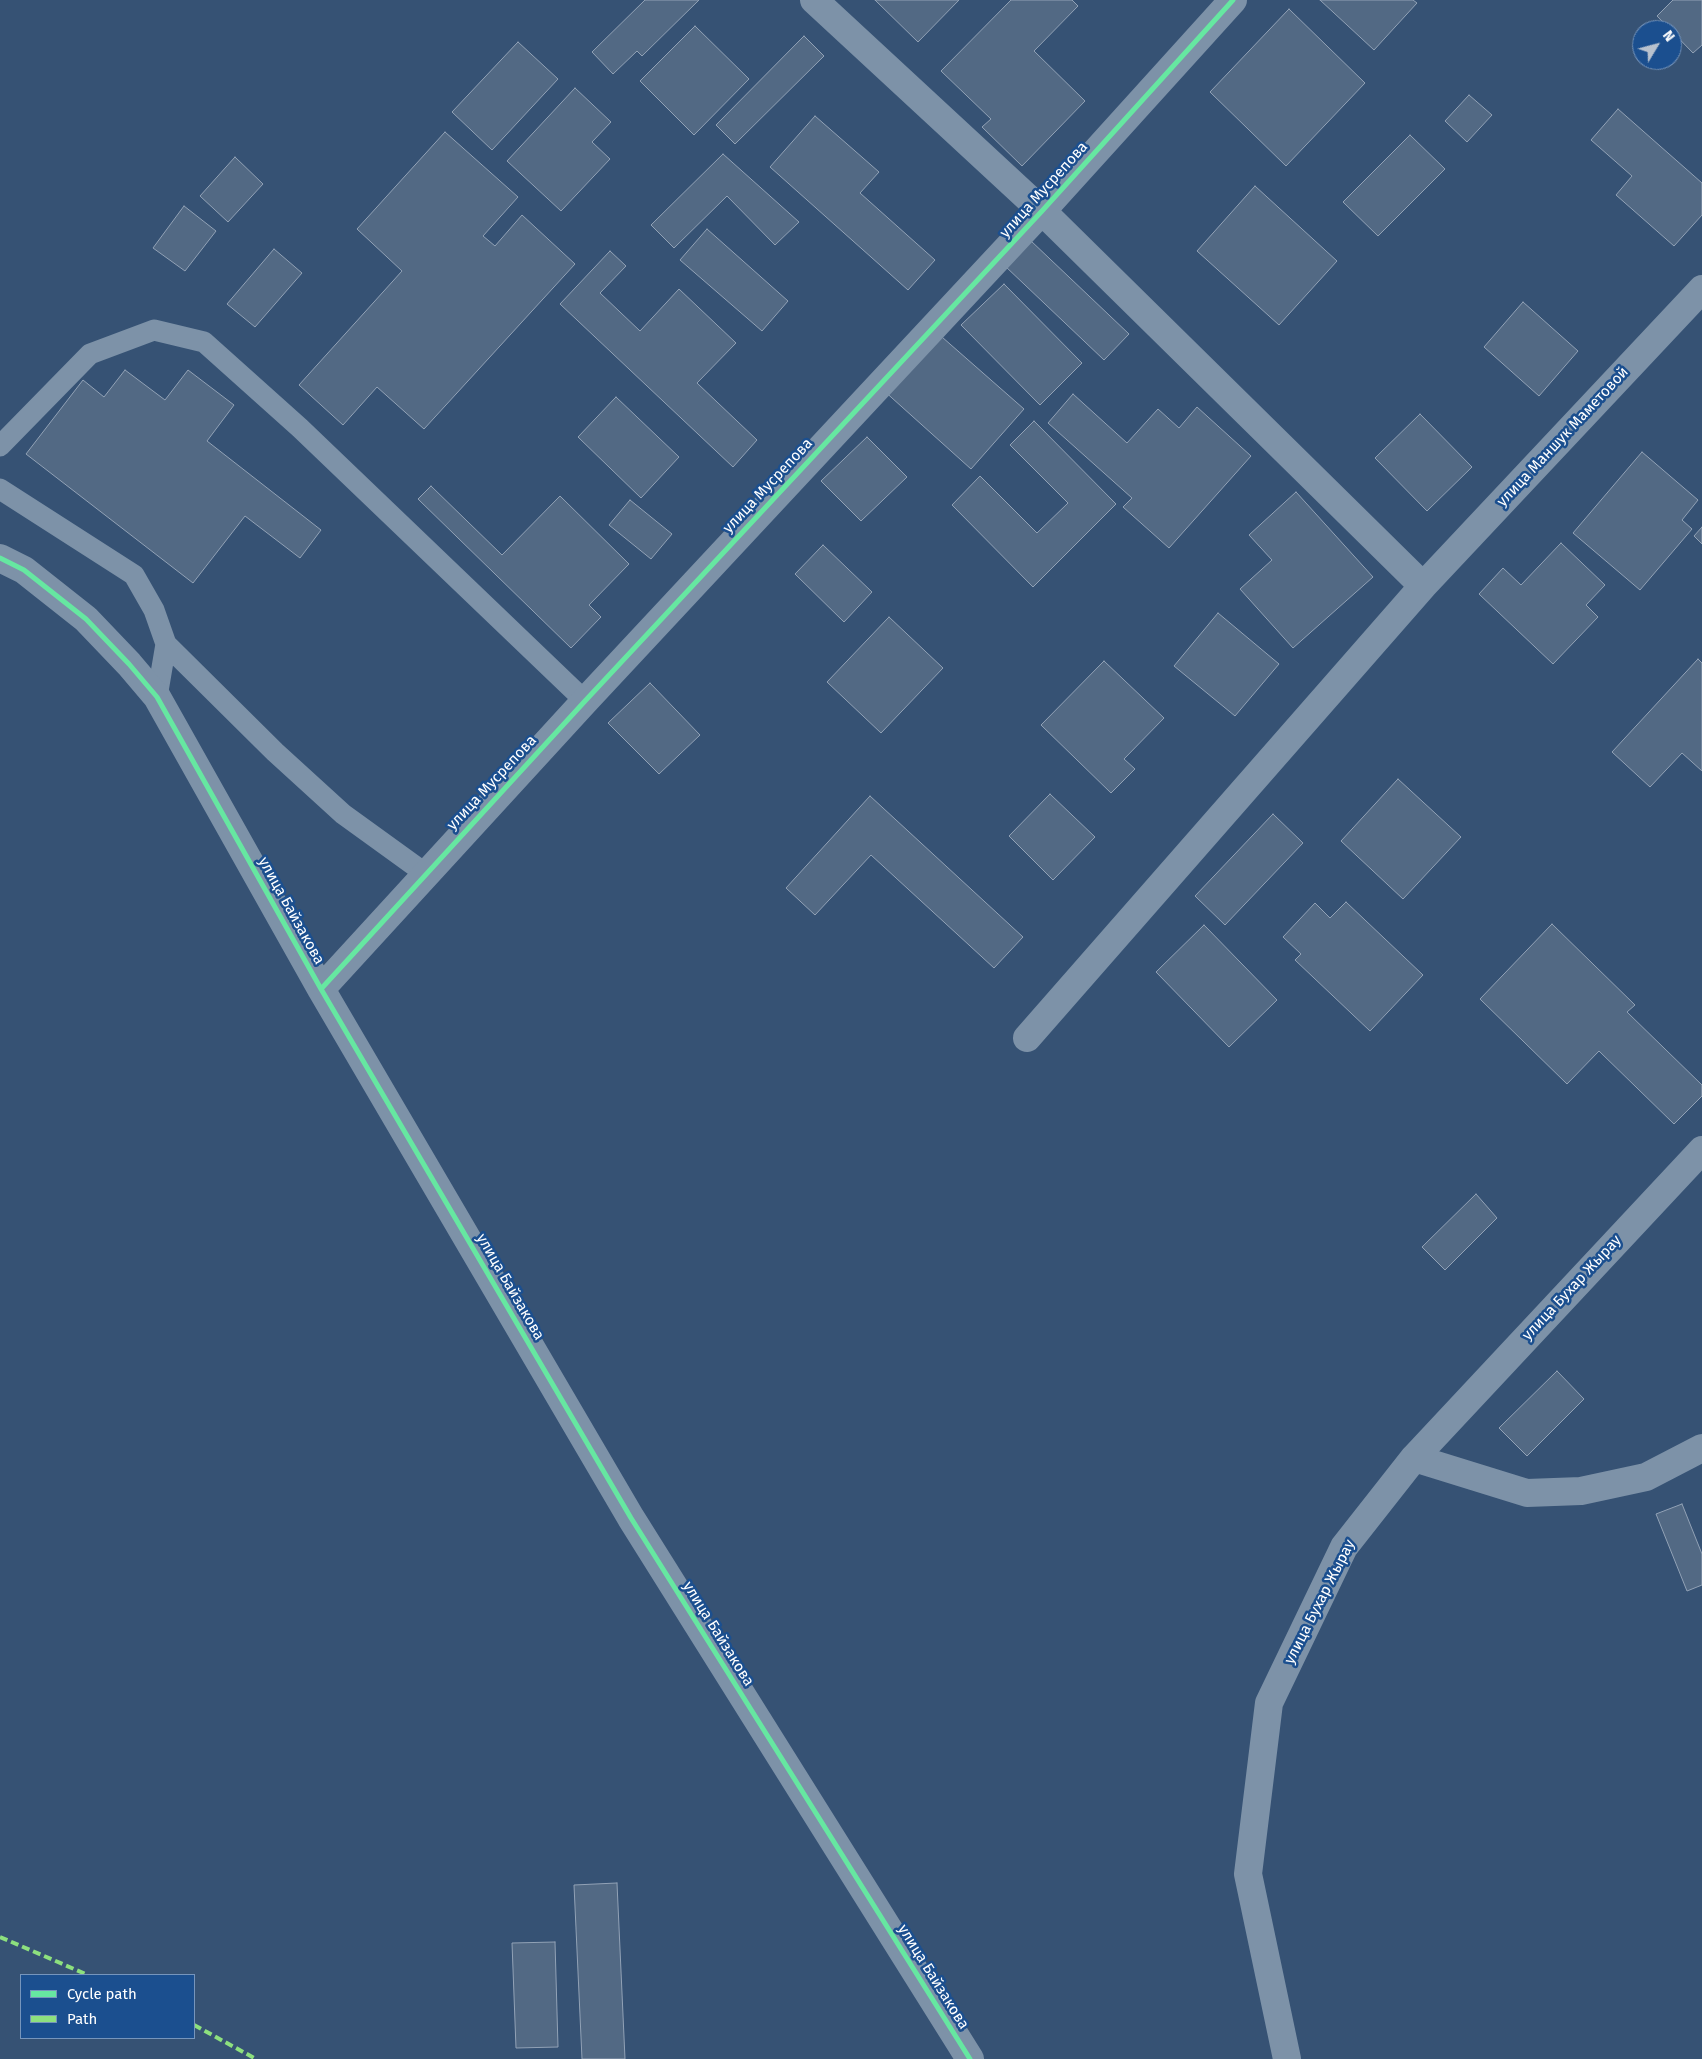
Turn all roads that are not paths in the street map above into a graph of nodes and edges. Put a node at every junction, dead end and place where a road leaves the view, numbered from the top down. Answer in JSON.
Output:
{"nodes":[{"id":1,"x":814,"y":0,"type":"edge"},
{"id":2,"x":1233,"y":0,"type":"edge"},
{"id":3,"x":1042,"y":211,"type":"junction"},
{"id":4,"x":1702,"y":289,"type":"edge"},
{"id":5,"x":0,"y":446,"type":"edge"},
{"id":6,"x":0,"y":489,"type":"edge"},
{"id":7,"x":0,"y":558,"type":"edge"},
{"id":8,"x":1423,"y":586,"type":"junction"},
{"id":9,"x":166,"y":644,"type":"junction"},
{"id":10,"x":157,"y":697,"type":"junction"},
{"id":11,"x":585,"y":701,"type":"junction"},
{"id":12,"x":426,"y":874,"type":"junction"},
{"id":13,"x":321,"y":989,"type":"junction"},
{"id":14,"x":1026,"y":1038,"type":"dead end"},
{"id":15,"x":1702,"y":1150,"type":"edge"},
{"id":16,"x":1702,"y":1448,"type":"edge"},
{"id":17,"x":1414,"y":1458,"type":"junction"},
{"id":18,"x":970,"y":2059,"type":"edge"},
{"id":19,"x":1287,"y":2059,"type":"edge"}],
"edges":[{"from":1,"to":3,"type":"street"},
{"from":2,"to":3,"type":"street","name":"улица Мусрепова"},
{"from":3,"to":8,"type":"street"},
{"from":3,"to":11,"type":"street","name":"улица Мусрепова"},
{"from":4,"to":8,"type":"street","name":"улица Маншук Маметовой"},
{"from":5,"to":11,"type":"lane"},
{"from":6,"to":9,"type":"lane"},
{"from":7,"to":10,"type":"street","name":"улица Байзакова"},
{"from":8,"to":14,"type":"street","name":"улица Маншук Маметовой"},
{"from":9,"to":10,"type":"lane"},
{"from":9,"to":12,"type":"lane"},
{"from":10,"to":13,"type":"street","name":"улица Байзакова"},
{"from":11,"to":12,"type":"street","name":"улица Мусрепова"},
{"from":12,"to":13,"type":"street","name":"улица Мусрепова"},
{"from":13,"to":18,"type":"street","name":"улица Байзакова"},
{"from":15,"to":17,"type":"street","name":"улица Бухар Жырау"},
{"from":16,"to":17,"type":"street"},
{"from":17,"to":19,"type":"street","name":"улица Бухар Жырау"}]}
